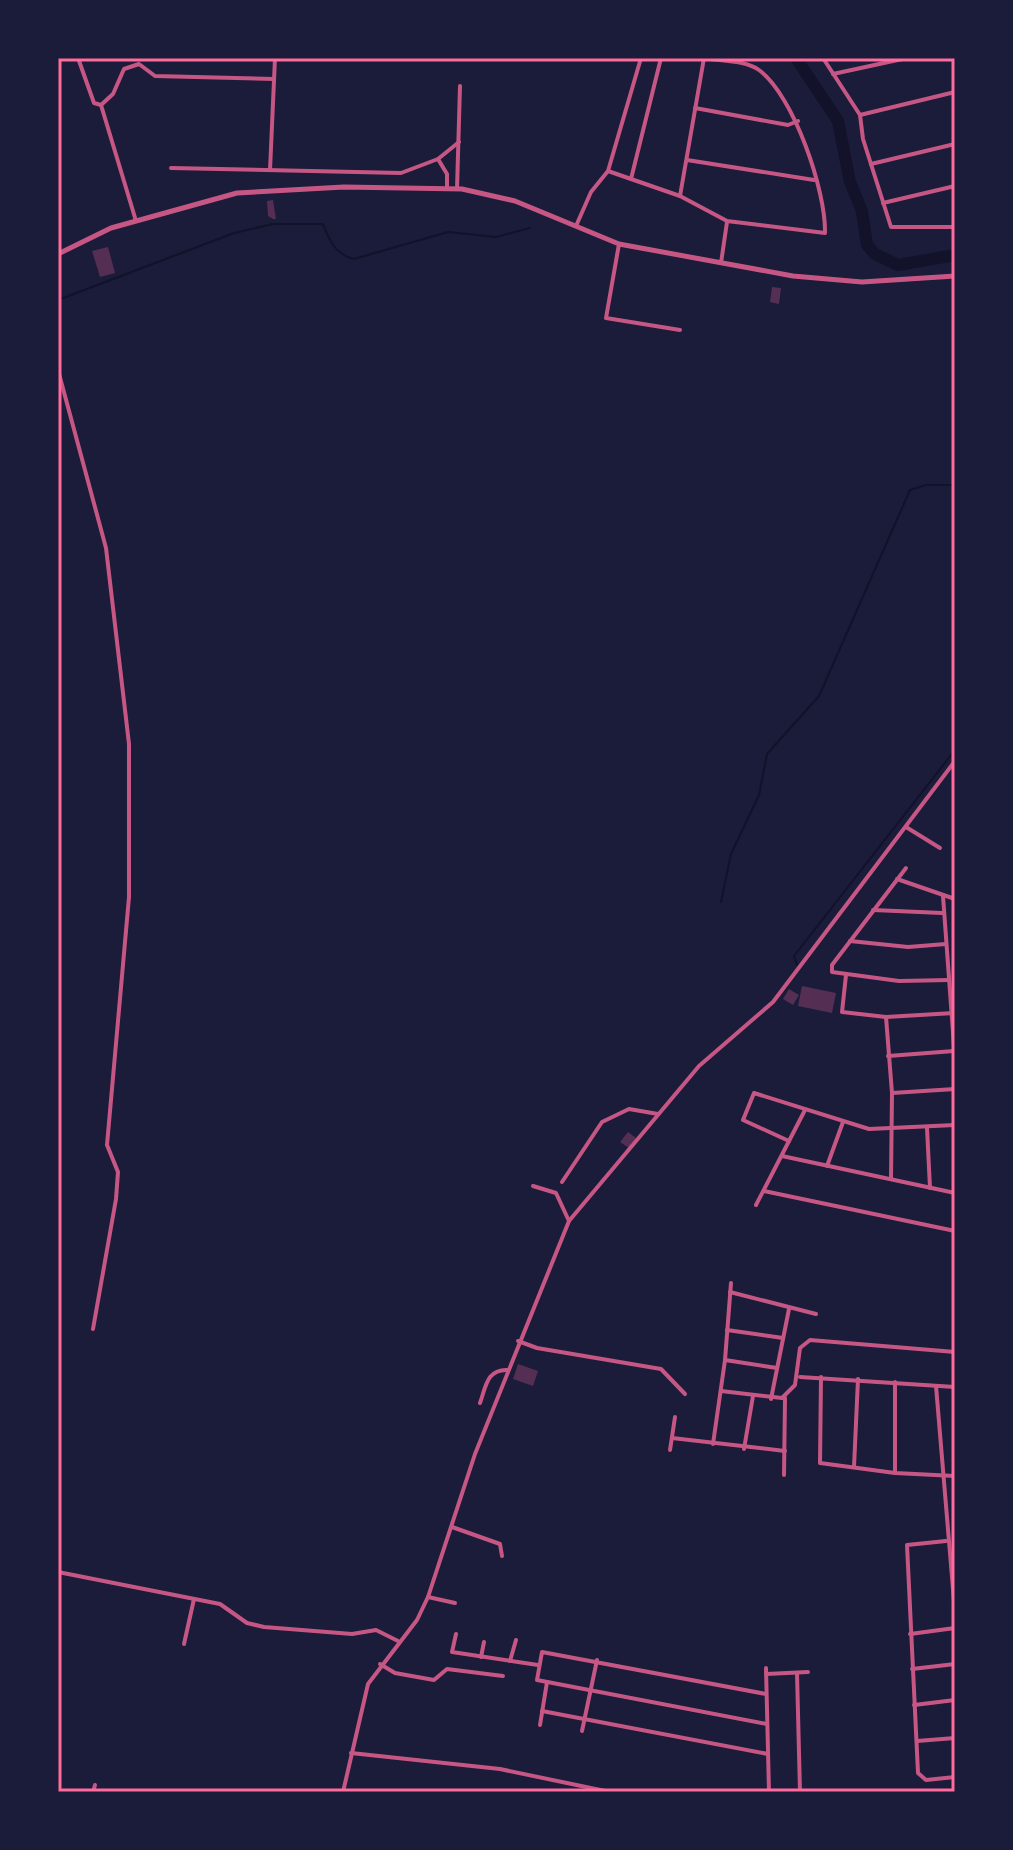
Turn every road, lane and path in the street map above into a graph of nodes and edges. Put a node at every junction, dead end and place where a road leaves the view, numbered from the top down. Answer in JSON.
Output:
{"nodes":[{"id":1,"x":78,"y":58,"type":"edge"},
{"id":2,"x":275,"y":58,"type":"edge"},
{"id":3,"x":641,"y":58,"type":"edge"},
{"id":4,"x":661,"y":58,"type":"edge"},
{"id":5,"x":704,"y":58,"type":"edge"},
{"id":6,"x":823,"y":58,"type":"edge"},
{"id":7,"x":907,"y":58,"type":"edge"},
{"id":8,"x":833,"y":74,"type":"junction"},
{"id":9,"x":274,"y":79,"type":"junction"},
{"id":10,"x":460,"y":86,"type":"dead end"},
{"id":11,"x":955,"y":92,"type":"edge"},
{"id":12,"x":101,"y":105,"type":"junction"},
{"id":13,"x":695,"y":108,"type":"junction"},
{"id":14,"x":860,"y":115,"type":"junction"},
{"id":15,"x":798,"y":121,"type":"junction"},
{"id":16,"x":459,"y":142,"type":"junction"},
{"id":17,"x":955,"y":144,"type":"edge"},
{"id":18,"x":438,"y":159,"type":"junction"},
{"id":19,"x":687,"y":160,"type":"junction"},
{"id":20,"x":871,"y":164,"type":"junction"},
{"id":21,"x":171,"y":168,"type":"dead end"},
{"id":22,"x":270,"y":170,"type":"junction"},
{"id":23,"x":608,"y":171,"type":"junction"},
{"id":24,"x":631,"y":179,"type":"junction"},
{"id":25,"x":814,"y":180,"type":"junction"},
{"id":26,"x":955,"y":186,"type":"edge"},
{"id":27,"x":447,"y":189,"type":"junction"},
{"id":28,"x":457,"y":189,"type":"junction"},
{"id":29,"x":680,"y":196,"type":"junction"},
{"id":30,"x":883,"y":203,"type":"junction"},
{"id":31,"x":136,"y":221,"type":"junction"},
{"id":32,"x":727,"y":221,"type":"junction"},
{"id":33,"x":576,"y":226,"type":"junction"},
{"id":34,"x":955,"y":227,"type":"edge"},
{"id":35,"x":619,"y":244,"type":"junction"},
{"id":36,"x":58,"y":254,"type":"edge"},
{"id":37,"x":721,"y":263,"type":"junction"},
{"id":38,"x":955,"y":276,"type":"edge"},
{"id":39,"x":680,"y":330,"type":"dead end"},
{"id":40,"x":58,"y":370,"type":"edge"},
{"id":41,"x":955,"y":761,"type":"edge"},
{"id":42,"x":906,"y":827,"type":"junction"},
{"id":43,"x":940,"y":848,"type":"dead end"},
{"id":44,"x":906,"y":868,"type":"dead end"},
{"id":45,"x":897,"y":879,"type":"junction"},
{"id":46,"x":943,"y":896,"type":"junction"},
{"id":47,"x":955,"y":899,"type":"edge"},
{"id":48,"x":873,"y":910,"type":"junction"},
{"id":49,"x":942,"y":913,"type":"junction"},
{"id":50,"x":850,"y":941,"type":"junction"},
{"id":51,"x":946,"y":944,"type":"junction"},
{"id":52,"x":846,"y":975,"type":"junction"},
{"id":53,"x":949,"y":980,"type":"junction"},
{"id":54,"x":954,"y":1013,"type":"edge"},
{"id":55,"x":886,"y":1017,"type":"junction"},
{"id":56,"x":954,"y":1051,"type":"edge"},
{"id":57,"x":888,"y":1056,"type":"junction"},
{"id":58,"x":955,"y":1060,"type":"edge"},
{"id":59,"x":955,"y":1089,"type":"edge"},
{"id":60,"x":892,"y":1093,"type":"junction"},
{"id":61,"x":805,"y":1110,"type":"junction"},
{"id":62,"x":658,"y":1114,"type":"junction"},
{"id":63,"x":843,"y":1122,"type":"junction"},
{"id":64,"x":955,"y":1125,"type":"edge"},
{"id":65,"x":927,"y":1128,"type":"junction"},
{"id":66,"x":891,"y":1130,"type":"junction"},
{"id":67,"x":789,"y":1141,"type":"junction"},
{"id":68,"x":782,"y":1156,"type":"junction"},
{"id":69,"x":827,"y":1166,"type":"junction"},
{"id":70,"x":891,"y":1179,"type":"junction"},
{"id":71,"x":562,"y":1182,"type":"dead end"},
{"id":72,"x":533,"y":1186,"type":"dead end"},
{"id":73,"x":930,"y":1188,"type":"junction"},
{"id":74,"x":764,"y":1191,"type":"junction"},
{"id":75,"x":955,"y":1193,"type":"edge"},
{"id":76,"x":756,"y":1205,"type":"dead end"},
{"id":77,"x":569,"y":1221,"type":"junction"},
{"id":78,"x":955,"y":1231,"type":"edge"},
{"id":79,"x":731,"y":1283,"type":"dead end"},
{"id":80,"x":730,"y":1292,"type":"junction"},
{"id":81,"x":789,"y":1309,"type":"junction"},
{"id":82,"x":816,"y":1314,"type":"dead end"},
{"id":83,"x":93,"y":1329,"type":"dead end"},
{"id":84,"x":727,"y":1330,"type":"junction"},
{"id":85,"x":783,"y":1338,"type":"junction"},
{"id":86,"x":518,"y":1341,"type":"junction"},
{"id":87,"x":955,"y":1352,"type":"edge"},
{"id":88,"x":725,"y":1360,"type":"junction"},
{"id":89,"x":777,"y":1368,"type":"junction"},
{"id":90,"x":508,"y":1370,"type":"junction"},
{"id":91,"x":800,"y":1377,"type":"dead end"},
{"id":92,"x":821,"y":1377,"type":"junction"},
{"id":93,"x":858,"y":1379,"type":"junction"},
{"id":94,"x":895,"y":1382,"type":"junction"},
{"id":95,"x":936,"y":1386,"type":"junction"},
{"id":96,"x":955,"y":1387,"type":"edge"},
{"id":97,"x":721,"y":1391,"type":"junction"},
{"id":98,"x":685,"y":1394,"type":"dead end"},
{"id":99,"x":753,"y":1396,"type":"junction"},
{"id":100,"x":785,"y":1396,"type":"junction"},
{"id":101,"x":771,"y":1399,"type":"junction"},
{"id":102,"x":480,"y":1403,"type":"dead end"},
{"id":103,"x":675,"y":1417,"type":"dead end"},
{"id":104,"x":672,"y":1438,"type":"junction"},
{"id":105,"x":713,"y":1444,"type":"junction"},
{"id":106,"x":744,"y":1449,"type":"junction"},
{"id":107,"x":670,"y":1450,"type":"dead end"},
{"id":108,"x":785,"y":1451,"type":"junction"},
{"id":109,"x":854,"y":1467,"type":"junction"},
{"id":110,"x":895,"y":1473,"type":"junction"},
{"id":111,"x":784,"y":1475,"type":"dead end"},
{"id":112,"x":942,"y":1476,"type":"junction"},
{"id":113,"x":955,"y":1476,"type":"edge"},
{"id":114,"x":452,"y":1527,"type":"junction"},
{"id":115,"x":946,"y":1541,"type":"junction"},
{"id":116,"x":502,"y":1556,"type":"dead end"},
{"id":117,"x":58,"y":1572,"type":"edge"},
{"id":118,"x":428,"y":1597,"type":"junction"},
{"id":119,"x":194,"y":1599,"type":"junction"},
{"id":120,"x":455,"y":1603,"type":"dead end"},
{"id":121,"x":955,"y":1613,"type":"edge"},
{"id":122,"x":955,"y":1628,"type":"edge"},
{"id":123,"x":456,"y":1634,"type":"dead end"},
{"id":124,"x":910,"y":1634,"type":"junction"},
{"id":125,"x":516,"y":1640,"type":"dead end"},
{"id":126,"x":398,"y":1641,"type":"junction"},
{"id":127,"x":484,"y":1642,"type":"dead end"},
{"id":128,"x":184,"y":1644,"type":"dead end"},
{"id":129,"x":481,"y":1657,"type":"junction"},
{"id":130,"x":597,"y":1660,"type":"junction"},
{"id":131,"x":510,"y":1661,"type":"junction"},
{"id":132,"x":380,"y":1664,"type":"junction"},
{"id":133,"x":955,"y":1664,"type":"edge"},
{"id":134,"x":539,"y":1665,"type":"junction"},
{"id":135,"x":912,"y":1669,"type":"junction"},
{"id":136,"x":808,"y":1672,"type":"dead end"},
{"id":137,"x":797,"y":1673,"type":"junction"},
{"id":138,"x":503,"y":1676,"type":"dead end"},
{"id":139,"x":547,"y":1682,"type":"junction"},
{"id":140,"x":591,"y":1689,"type":"junction"},
{"id":141,"x":766,"y":1694,"type":"junction"},
{"id":142,"x":955,"y":1700,"type":"edge"},
{"id":143,"x":914,"y":1705,"type":"junction"},
{"id":144,"x":542,"y":1711,"type":"junction"},
{"id":145,"x":585,"y":1717,"type":"junction"},
{"id":146,"x":767,"y":1724,"type":"junction"},
{"id":147,"x":540,"y":1725,"type":"dead end"},
{"id":148,"x":582,"y":1731,"type":"dead end"},
{"id":149,"x":955,"y":1738,"type":"edge"},
{"id":150,"x":917,"y":1741,"type":"junction"},
{"id":151,"x":351,"y":1753,"type":"junction"},
{"id":152,"x":768,"y":1754,"type":"junction"},
{"id":153,"x":955,"y":1777,"type":"edge"},
{"id":154,"x":95,"y":1785,"type":"dead end"},
{"id":155,"x":93,"y":1792,"type":"edge"},
{"id":156,"x":343,"y":1792,"type":"edge"},
{"id":157,"x":610,"y":1792,"type":"edge"},
{"id":158,"x":769,"y":1792,"type":"edge"},
{"id":159,"x":800,"y":1792,"type":"edge"}],
"edges":[{"from":1,"to":12,"type":"street"},
{"from":2,"to":9,"type":"street"},
{"from":3,"to":23,"type":"street"},
{"from":4,"to":24,"type":"street"},
{"from":5,"to":13,"type":"street"},
{"from":5,"to":15,"type":"street"},
{"from":6,"to":8,"type":"street"},
{"from":7,"to":8,"type":"street"},
{"from":8,"to":14,"type":"street"},
{"from":9,"to":12,"type":"street"},
{"from":9,"to":22,"type":"street"},
{"from":10,"to":16,"type":"street"},
{"from":11,"to":14,"type":"street"},
{"from":12,"to":31,"type":"street"},
{"from":13,"to":15,"type":"street"},
{"from":13,"to":19,"type":"street"},
{"from":14,"to":20,"type":"street"},
{"from":15,"to":25,"type":"street"},
{"from":16,"to":18,"type":"street"},
{"from":16,"to":28,"type":"street"},
{"from":17,"to":20,"type":"street"},
{"from":18,"to":22,"type":"street"},
{"from":18,"to":27,"type":"street"},
{"from":19,"to":25,"type":"street"},
{"from":19,"to":29,"type":"street"},
{"from":20,"to":30,"type":"street"},
{"from":21,"to":22,"type":"street"},
{"from":23,"to":24,"type":"street"},
{"from":23,"to":33,"type":"street"},
{"from":24,"to":29,"type":"street"},
{"from":25,"to":32,"type":"street"},
{"from":26,"to":30,"type":"street"},
{"from":27,"to":28,"type":"street"},
{"from":27,"to":31,"type":"street"},
{"from":28,"to":33,"type":"street"},
{"from":29,"to":32,"type":"street"},
{"from":30,"to":34,"type":"street"},
{"from":31,"to":36,"type":"street"},
{"from":32,"to":37,"type":"street"},
{"from":33,"to":35,"type":"street"},
{"from":35,"to":37,"type":"street"},
{"from":35,"to":39,"type":"street"},
{"from":37,"to":38,"type":"street"},
{"from":40,"to":83,"type":"street"},
{"from":41,"to":42,"type":"street"},
{"from":42,"to":43,"type":"street"},
{"from":42,"to":62,"type":"street"},
{"from":44,"to":45,"type":"street"},
{"from":45,"to":46,"type":"street"},
{"from":45,"to":48,"type":"street"},
{"from":46,"to":47,"type":"street"},
{"from":46,"to":49,"type":"street"},
{"from":48,"to":49,"type":"street"},
{"from":48,"to":50,"type":"street"},
{"from":49,"to":51,"type":"street"},
{"from":50,"to":51,"type":"street"},
{"from":50,"to":52,"type":"street"},
{"from":51,"to":53,"type":"street"},
{"from":52,"to":53,"type":"street"},
{"from":52,"to":55,"type":"street"},
{"from":53,"to":54,"type":"street"},
{"from":54,"to":55,"type":"street"},
{"from":54,"to":56,"type":"street"},
{"from":55,"to":57,"type":"street"},
{"from":56,"to":57,"type":"street"},
{"from":56,"to":58,"type":"street"},
{"from":57,"to":60,"type":"street"},
{"from":59,"to":60,"type":"street"},
{"from":60,"to":66,"type":"street"},
{"from":61,"to":63,"type":"street"},
{"from":61,"to":67,"type":"street"},
{"from":61,"to":67,"type":"street"},
{"from":62,"to":71,"type":"street"},
{"from":62,"to":77,"type":"street"},
{"from":63,"to":66,"type":"street"},
{"from":63,"to":69,"type":"street"},
{"from":64,"to":65,"type":"street"},
{"from":65,"to":66,"type":"street"},
{"from":65,"to":73,"type":"street"},
{"from":66,"to":70,"type":"street"},
{"from":67,"to":68,"type":"street"},
{"from":68,"to":69,"type":"street"},
{"from":68,"to":74,"type":"street"},
{"from":69,"to":70,"type":"street"},
{"from":70,"to":73,"type":"street"},
{"from":72,"to":77,"type":"street"},
{"from":73,"to":75,"type":"street"},
{"from":74,"to":76,"type":"street"},
{"from":74,"to":78,"type":"street"},
{"from":77,"to":86,"type":"street"},
{"from":79,"to":80,"type":"street"},
{"from":80,"to":81,"type":"street"},
{"from":80,"to":84,"type":"street"},
{"from":81,"to":82,"type":"street"},
{"from":81,"to":85,"type":"street"},
{"from":84,"to":85,"type":"street"},
{"from":84,"to":88,"type":"street"},
{"from":85,"to":89,"type":"street"},
{"from":86,"to":90,"type":"street"},
{"from":86,"to":98,"type":"street"},
{"from":87,"to":100,"type":"street"},
{"from":88,"to":89,"type":"street"},
{"from":88,"to":97,"type":"street"},
{"from":89,"to":101,"type":"street"},
{"from":90,"to":102,"type":"street"},
{"from":90,"to":114,"type":"street"},
{"from":91,"to":92,"type":"street"},
{"from":92,"to":93,"type":"street"},
{"from":92,"to":109,"type":"street"},
{"from":93,"to":94,"type":"street"},
{"from":93,"to":109,"type":"street"},
{"from":94,"to":95,"type":"street"},
{"from":94,"to":110,"type":"street"},
{"from":95,"to":96,"type":"street"},
{"from":95,"to":112,"type":"street"},
{"from":97,"to":99,"type":"street"},
{"from":97,"to":105,"type":"street"},
{"from":99,"to":101,"type":"street"},
{"from":99,"to":106,"type":"street"},
{"from":100,"to":101,"type":"street"},
{"from":100,"to":108,"type":"street"},
{"from":103,"to":104,"type":"street"},
{"from":104,"to":105,"type":"street"},
{"from":104,"to":107,"type":"street"},
{"from":105,"to":106,"type":"street"},
{"from":106,"to":108,"type":"street"},
{"from":108,"to":111,"type":"street"},
{"from":109,"to":110,"type":"street"},
{"from":110,"to":112,"type":"street"},
{"from":112,"to":113,"type":"street"},
{"from":112,"to":115,"type":"street"},
{"from":114,"to":116,"type":"street"},
{"from":114,"to":118,"type":"street"},
{"from":115,"to":121,"type":"street"},
{"from":115,"to":124,"type":"street"},
{"from":117,"to":119,"type":"street"},
{"from":118,"to":120,"type":"street"},
{"from":118,"to":126,"type":"street"},
{"from":119,"to":126,"type":"street"},
{"from":119,"to":128,"type":"street"},
{"from":122,"to":124,"type":"street"},
{"from":123,"to":129,"type":"street"},
{"from":124,"to":135,"type":"street"},
{"from":125,"to":131,"type":"street"},
{"from":126,"to":132,"type":"street"},
{"from":127,"to":129,"type":"street"},
{"from":129,"to":131,"type":"street"},
{"from":130,"to":134,"type":"street"},
{"from":130,"to":140,"type":"street"},
{"from":130,"to":141,"type":"street"},
{"from":131,"to":134,"type":"street"},
{"from":132,"to":138,"type":"street"},
{"from":132,"to":151,"type":"street"},
{"from":133,"to":135,"type":"street"},
{"from":134,"to":139,"type":"street"},
{"from":135,"to":143,"type":"street"},
{"from":136,"to":137,"type":"street"},
{"from":137,"to":141,"type":"street"},
{"from":137,"to":159,"type":"street"},
{"from":139,"to":140,"type":"street"},
{"from":139,"to":144,"type":"street"},
{"from":140,"to":145,"type":"street"},
{"from":140,"to":146,"type":"street"},
{"from":141,"to":146,"type":"street"},
{"from":142,"to":143,"type":"street"},
{"from":143,"to":150,"type":"street"},
{"from":144,"to":145,"type":"street"},
{"from":144,"to":147,"type":"street"},
{"from":145,"to":148,"type":"street"},
{"from":145,"to":152,"type":"street"},
{"from":146,"to":152,"type":"street"},
{"from":149,"to":150,"type":"street"},
{"from":150,"to":153,"type":"street"},
{"from":151,"to":156,"type":"street"},
{"from":151,"to":157,"type":"street"},
{"from":152,"to":158,"type":"street"},
{"from":154,"to":155,"type":"street"}]}
